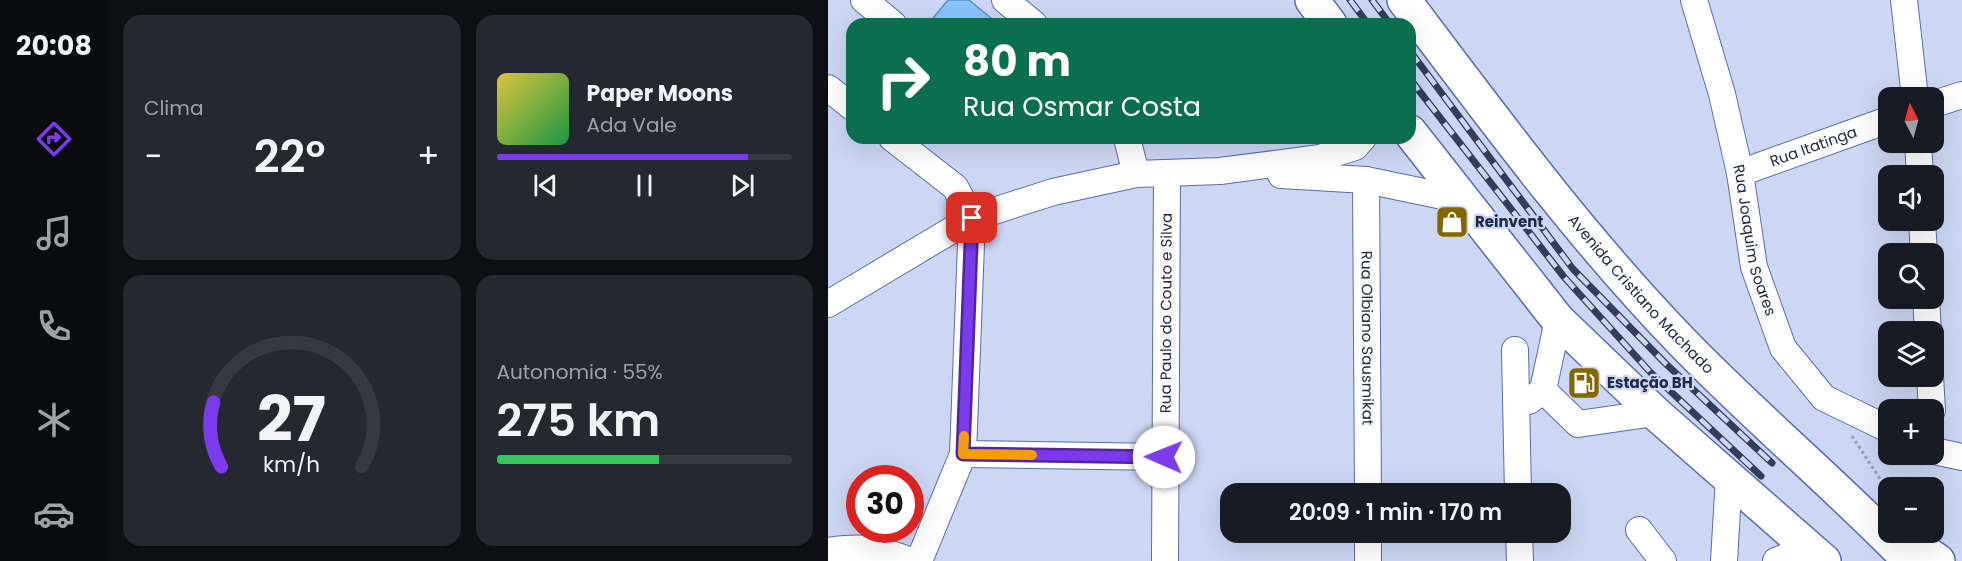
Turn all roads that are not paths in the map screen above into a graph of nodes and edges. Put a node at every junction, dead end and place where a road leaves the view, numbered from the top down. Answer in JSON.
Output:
{"nodes":[{"id":1,"x":864,"y":0,"type":"edge"},
{"id":2,"x":1005,"y":0,"type":"edge"},
{"id":3,"x":1312,"y":0,"type":"edge"},
{"id":4,"x":1404,"y":0,"type":"edge"},
{"id":5,"x":1694,"y":0,"type":"edge"},
{"id":6,"x":1904,"y":0,"type":"edge"},
{"id":7,"x":886,"y":18,"type":"edge"},
{"id":8,"x":1027,"y":18,"type":"edge"},
{"id":9,"x":1326,"y":18,"type":"edge"},
{"id":10,"x":1914,"y":87,"type":"edge"},
{"id":11,"x":828,"y":88,"type":"edge"},
{"id":12,"x":1962,"y":95,"type":"edge"},
{"id":13,"x":1944,"y":101,"type":"edge"},
{"id":14,"x":846,"y":102,"type":"edge"},
{"id":15,"x":1878,"y":124,"type":"edge"},
{"id":16,"x":1416,"y":140,"type":"edge"},
{"id":17,"x":900,"y":144,"type":"edge"},
{"id":18,"x":1128,"y":144,"type":"edge"},
{"id":19,"x":1358,"y":144,"type":"edge"},
{"id":20,"x":1220,"y":171,"type":"junction"},
{"id":21,"x":1167,"y":173,"type":"junction"},
{"id":22,"x":1740,"y":173,"type":"junction"},
{"id":23,"x":1136,"y":174,"type":"junction"},
{"id":24,"x":1366,"y":180,"type":"junction"},
{"id":25,"x":1462,"y":200,"type":"junction"},
{"id":26,"x":972,"y":218,"type":"junction"},
{"id":27,"x":828,"y":304,"type":"edge"},
{"id":28,"x":1558,"y":320,"type":"junction"},
{"id":29,"x":1515,"y":350,"type":"dead end"},
{"id":30,"x":1543,"y":390,"type":"junction"},
{"id":31,"x":1516,"y":410,"type":"junction"},
{"id":32,"x":1655,"y":413,"type":"junction"},
{"id":33,"x":1878,"y":424,"type":"edge"},
{"id":34,"x":1944,"y":453,"type":"edge"},
{"id":35,"x":963,"y":454,"type":"junction"},
{"id":36,"x":1164,"y":457,"type":"junction"},
{"id":37,"x":1962,"y":457,"type":"edge"},
{"id":38,"x":1729,"y":477,"type":"junction"},
{"id":39,"x":1368,"y":483,"type":"edge"},
{"id":40,"x":1518,"y":483,"type":"edge"},
{"id":41,"x":1856,"y":506,"type":"junction"},
{"id":42,"x":1878,"y":521,"type":"edge"},
{"id":43,"x":1639,"y":530,"type":"dead end"},
{"id":44,"x":1368,"y":543,"type":"edge"},
{"id":45,"x":1519,"y":543,"type":"edge"},
{"id":46,"x":1911,"y":543,"type":"edge"},
{"id":47,"x":828,"y":551,"type":"edge"},
{"id":48,"x":1817,"y":554,"type":"edge"},
{"id":49,"x":910,"y":561,"type":"edge"},
{"id":50,"x":919,"y":561,"type":"edge"},
{"id":51,"x":1165,"y":561,"type":"edge"},
{"id":52,"x":1368,"y":561,"type":"edge"},
{"id":53,"x":1520,"y":561,"type":"edge"},
{"id":54,"x":1664,"y":561,"type":"edge"},
{"id":55,"x":1724,"y":561,"type":"edge"},
{"id":56,"x":1776,"y":561,"type":"edge"},
{"id":57,"x":1910,"y":561,"type":"edge"},
{"id":58,"x":1938,"y":561,"type":"edge"}],
"edges":[{"from":1,"to":7,"type":"street"},
{"from":2,"to":8,"type":"street"},
{"from":3,"to":9,"type":"highway"},
{"from":4,"to":41,"type":"highway","name":"Avenida Cristiano Machado"},
{"from":5,"to":22,"type":"street","name":"Rua Joaquim Soares"},
{"from":6,"to":10,"type":"street"},
{"from":11,"to":14,"type":"street"},
{"from":12,"to":13,"type":"street"},
{"from":15,"to":22,"type":"street","name":"Rua Itatinga"},
{"from":16,"to":25,"type":"highway"},
{"from":17,"to":26,"type":"street"},
{"from":18,"to":23,"type":"street"},
{"from":19,"to":20,"type":"street"},
{"from":20,"to":21,"type":"street"},
{"from":20,"to":24,"type":"street"},
{"from":21,"to":23,"type":"street"},
{"from":21,"to":36,"type":"street","name":"Rua Paulo do Couto e Silva"},
{"from":22,"to":33,"type":"street","name":"Rua Joaquim Soares"},
{"from":23,"to":26,"type":"street"},
{"from":24,"to":25,"type":"street"},
{"from":24,"to":39,"type":"street","name":"Rua Olbiano Sausmikat"},
{"from":25,"to":28,"type":"highway"},
{"from":26,"to":27,"type":"street"},
{"from":26,"to":35,"type":"street"},
{"from":28,"to":30,"type":"street"},
{"from":28,"to":32,"type":"highway"},
{"from":29,"to":31,"type":"street"},
{"from":30,"to":31,"type":"street"},
{"from":30,"to":32,"type":"street"},
{"from":31,"to":40,"type":"street"},
{"from":32,"to":38,"type":"highway"},
{"from":34,"to":37,"type":"street"},
{"from":35,"to":36,"type":"street"},
{"from":35,"to":50,"type":"street"},
{"from":36,"to":51,"type":"street","name":"Rua Paulo do Couto e Silva"},
{"from":38,"to":48,"type":"highway"},
{"from":38,"to":55,"type":"street"},
{"from":41,"to":42,"type":"highway"},
{"from":41,"to":57,"type":"highway","name":"Avenida Cristiano Machado"},
{"from":43,"to":54,"type":"street"},
{"from":44,"to":52,"type":"street"},
{"from":45,"to":53,"type":"street"},
{"from":46,"to":58,"type":"highway"},
{"from":47,"to":49,"type":"street"},
{"from":48,"to":56,"type":"street"}]}
